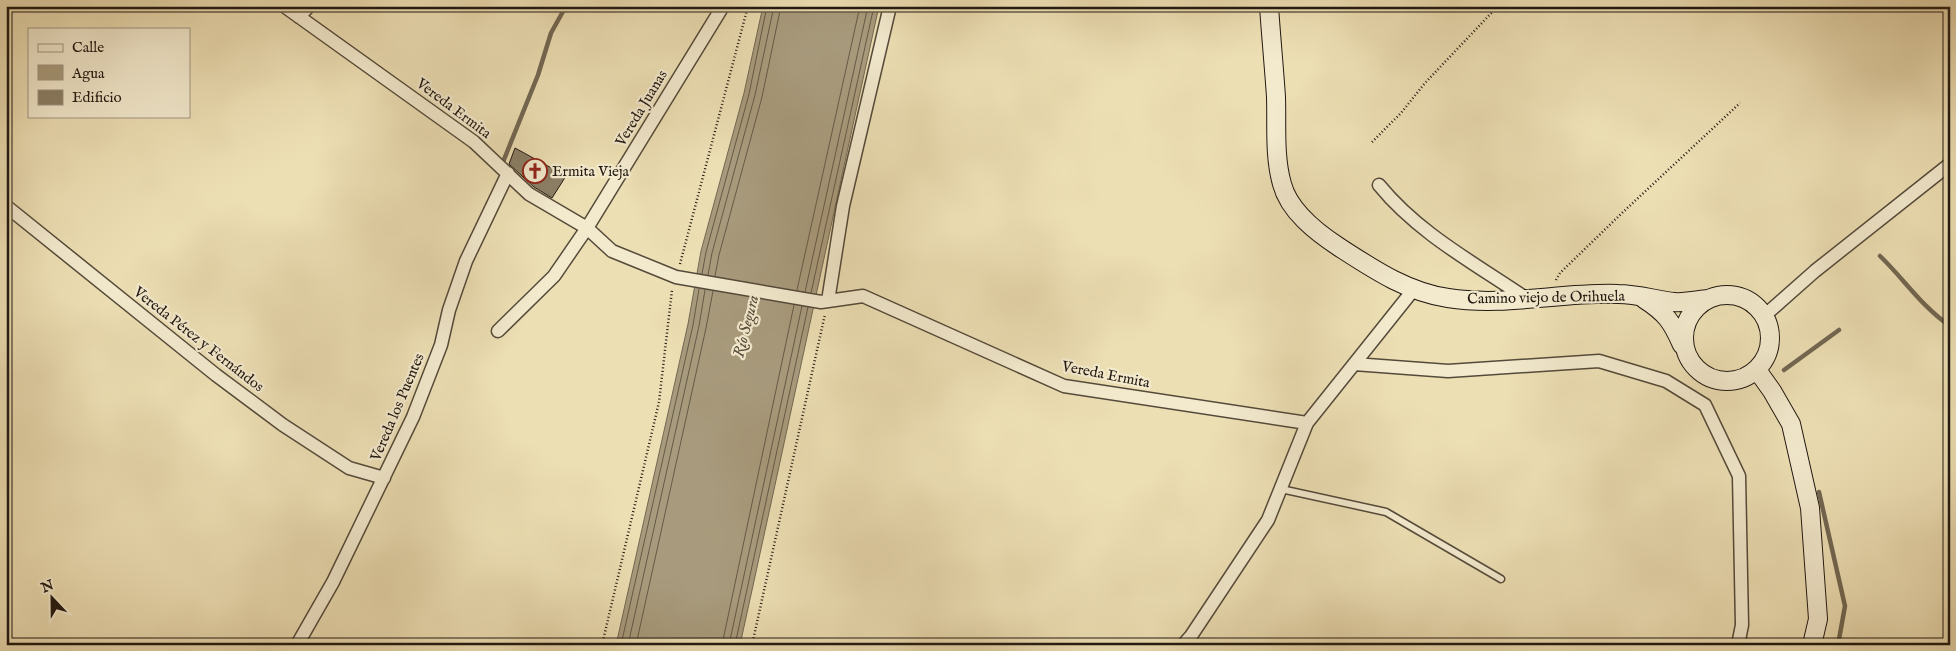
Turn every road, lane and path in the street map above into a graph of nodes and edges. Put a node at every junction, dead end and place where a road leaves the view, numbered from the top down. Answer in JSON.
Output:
{"nodes":[{"id":1,"x":284,"y":6,"type":"edge"},
{"id":2,"x":309,"y":6,"type":"edge"},
{"id":3,"x":723,"y":6,"type":"edge"},
{"id":4,"x":748,"y":6,"type":"edge"},
{"id":5,"x":890,"y":6,"type":"edge"},
{"id":6,"x":1269,"y":6,"type":"edge"},
{"id":7,"x":1498,"y":6,"type":"edge"},
{"id":8,"x":298,"y":17,"type":"junction"},
{"id":9,"x":1740,"y":103,"type":"dead end"},
{"id":10,"x":1372,"y":142,"type":"dead end"},
{"id":11,"x":1950,"y":164,"type":"edge"},
{"id":12,"x":508,"y":174,"type":"junction"},
{"id":13,"x":1379,"y":185,"type":"dead end"},
{"id":14,"x":6,"y":206,"type":"edge"},
{"id":15,"x":587,"y":228,"type":"junction"},
{"id":16,"x":676,"y":277,"type":"junction"},
{"id":17,"x":1414,"y":289,"type":"junction"},
{"id":18,"x":1552,"y":297,"type":"junction"},
{"id":19,"x":1640,"y":297,"type":"junction"},
{"id":20,"x":1527,"y":299,"type":"junction"},
{"id":21,"x":1708,"y":299,"type":"junction"},
{"id":22,"x":824,"y":302,"type":"junction"},
{"id":23,"x":1764,"y":316,"type":"junction"},
{"id":24,"x":498,"y":331,"type":"dead end"},
{"id":25,"x":1689,"y":360,"type":"junction"},
{"id":26,"x":1354,"y":364,"type":"junction"},
{"id":27,"x":1757,"y":370,"type":"junction"},
{"id":28,"x":1307,"y":424,"type":"junction"},
{"id":29,"x":384,"y":478,"type":"junction"},
{"id":30,"x":1280,"y":489,"type":"junction"},
{"id":31,"x":1501,"y":579,"type":"dead end"},
{"id":32,"x":297,"y":645,"type":"edge"},
{"id":33,"x":602,"y":645,"type":"edge"},
{"id":34,"x":752,"y":645,"type":"edge"},
{"id":35,"x":1183,"y":645,"type":"edge"},
{"id":36,"x":1738,"y":645,"type":"edge"},
{"id":37,"x":1812,"y":645,"type":"edge"}],
"edges":[{"from":1,"to":8,"type":"street","name":"Vereda Ermita"},
{"from":2,"to":8,"type":"street"},
{"from":3,"to":15,"type":"street","name":"Vereda Juanas"},
{"from":4,"to":16,"type":"path"},
{"from":5,"to":22,"type":"street"},
{"from":6,"to":17,"type":"main road","name":"Camino viejo de Orihuela"},
{"from":7,"to":10,"type":"path"},
{"from":8,"to":12,"type":"street","name":"Vereda Ermita"},
{"from":9,"to":18,"type":"path"},
{"from":11,"to":23,"type":"street"},
{"from":12,"to":15,"type":"street","name":"Vereda Ermita"},
{"from":12,"to":29,"type":"street","name":"Vereda los Puentes"},
{"from":13,"to":20,"type":"street"},
{"from":14,"to":29,"type":"street","name":"Vereda Pérez y Fernándos"},
{"from":15,"to":16,"type":"street","name":"Vereda Ermita"},
{"from":15,"to":24,"type":"street"},
{"from":16,"to":22,"type":"street","name":"Vereda Ermita"},
{"from":16,"to":33,"type":"path"},
{"from":17,"to":20,"type":"main road","name":"Camino viejo de Orihuela"},
{"from":17,"to":26,"type":"street"},
{"from":18,"to":19,"type":"main road","name":"Camino viejo de Orihuela"},
{"from":18,"to":20,"type":"main road","name":"Camino viejo de Orihuela"},
{"from":19,"to":21,"type":"main road","name":"Camino viejo de Orihuela"},
{"from":19,"to":25,"type":"main road","name":"Camino viejo de Orihuela"},
{"from":21,"to":23,"type":"main road"},
{"from":21,"to":25,"type":"main road"},
{"from":22,"to":28,"type":"street","name":"Vereda Ermita"},
{"from":22,"to":34,"type":"path"},
{"from":23,"to":27,"type":"main road"},
{"from":25,"to":27,"type":"main road"},
{"from":26,"to":28,"type":"street"},
{"from":26,"to":36,"type":"street"},
{"from":27,"to":37,"type":"main road"},
{"from":28,"to":30,"type":"street"},
{"from":29,"to":32,"type":"street","name":"Vereda los Puentes"},
{"from":30,"to":31,"type":"lane"},
{"from":30,"to":35,"type":"street"}]}
